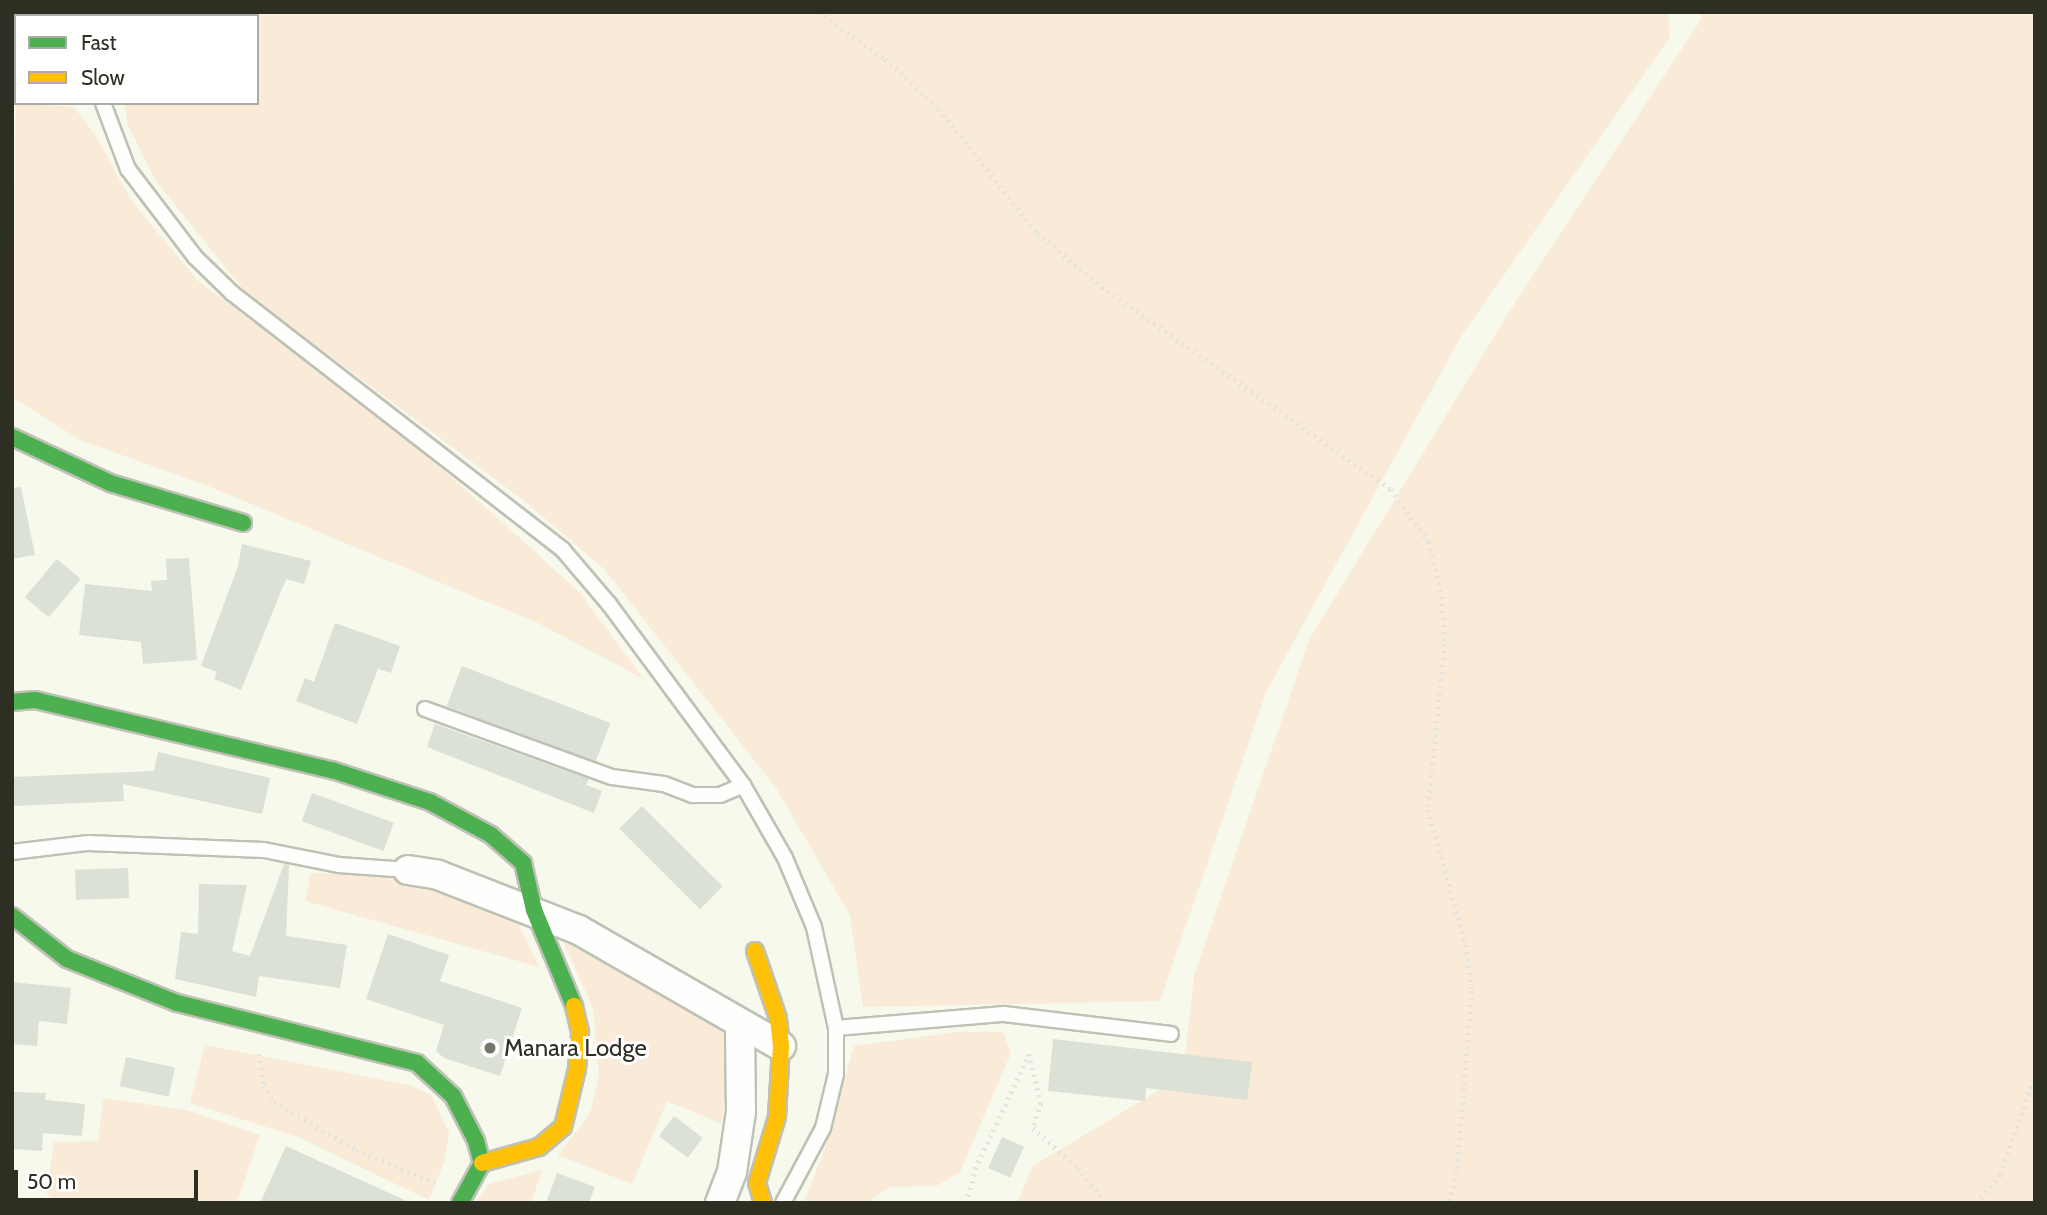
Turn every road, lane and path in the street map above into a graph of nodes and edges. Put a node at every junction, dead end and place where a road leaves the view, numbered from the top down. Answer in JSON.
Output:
{"nodes":[{"id":1,"x":819,"y":12,"type":"edge"},
{"id":2,"x":104,"y":105,"type":"edge"},
{"id":3,"x":12,"y":437,"type":"edge"},
{"id":4,"x":243,"y":523,"type":"dead end"},
{"id":5,"x":12,"y":702,"type":"edge"},
{"id":6,"x":425,"y":709,"type":"dead end"},
{"id":7,"x":743,"y":785,"type":"junction"},
{"id":8,"x":12,"y":852,"type":"edge"},
{"id":9,"x":408,"y":870,"type":"joint"},
{"id":10,"x":534,"y":910,"type":"junction"},
{"id":11,"x":12,"y":916,"type":"edge"},
{"id":12,"x":755,"y":951,"type":"dead end"},
{"id":13,"x":253,"y":1022,"type":"junction"},
{"id":14,"x":740,"y":1026,"type":"junction"},
{"id":15,"x":836,"y":1028,"type":"junction"},
{"id":16,"x":1171,"y":1034,"type":"dead end"},
{"id":17,"x":781,"y":1046,"type":"junction"},
{"id":18,"x":2035,"y":1075,"type":"edge"},
{"id":19,"x":482,"y":1163,"type":"junction"},
{"id":20,"x":462,"y":1199,"type":"edge"},
{"id":21,"x":720,"y":1203,"type":"edge"},
{"id":22,"x":763,"y":1203,"type":"edge"},
{"id":23,"x":783,"y":1203,"type":"edge"},
{"id":24,"x":966,"y":1203,"type":"edge"},
{"id":25,"x":1105,"y":1203,"type":"edge"},
{"id":26,"x":1449,"y":1203,"type":"edge"},
{"id":27,"x":1976,"y":1203,"type":"edge"}],
"edges":[{"from":1,"to":26,"type":"path"},
{"from":2,"to":7,"type":"lane"},
{"from":3,"to":4,"type":"street"},
{"from":5,"to":10,"type":"street"},
{"from":6,"to":7,"type":"lane"},
{"from":7,"to":15,"type":"lane"},
{"from":8,"to":9,"type":"lane"},
{"from":9,"to":10,"type":"street"},
{"from":10,"to":14,"type":"street"},
{"from":10,"to":19,"type":"street"},
{"from":11,"to":13,"type":"street"},
{"from":12,"to":17,"type":"street"},
{"from":13,"to":19,"type":"street"},
{"from":13,"to":20,"type":"path"},
{"from":14,"to":17,"type":"street"},
{"from":14,"to":21,"type":"street"},
{"from":15,"to":16,"type":"lane"},
{"from":15,"to":23,"type":"lane"},
{"from":17,"to":22,"type":"street"},
{"from":18,"to":27,"type":"path"},
{"from":19,"to":20,"type":"street"},
{"from":24,"to":25,"type":"path"}]}
